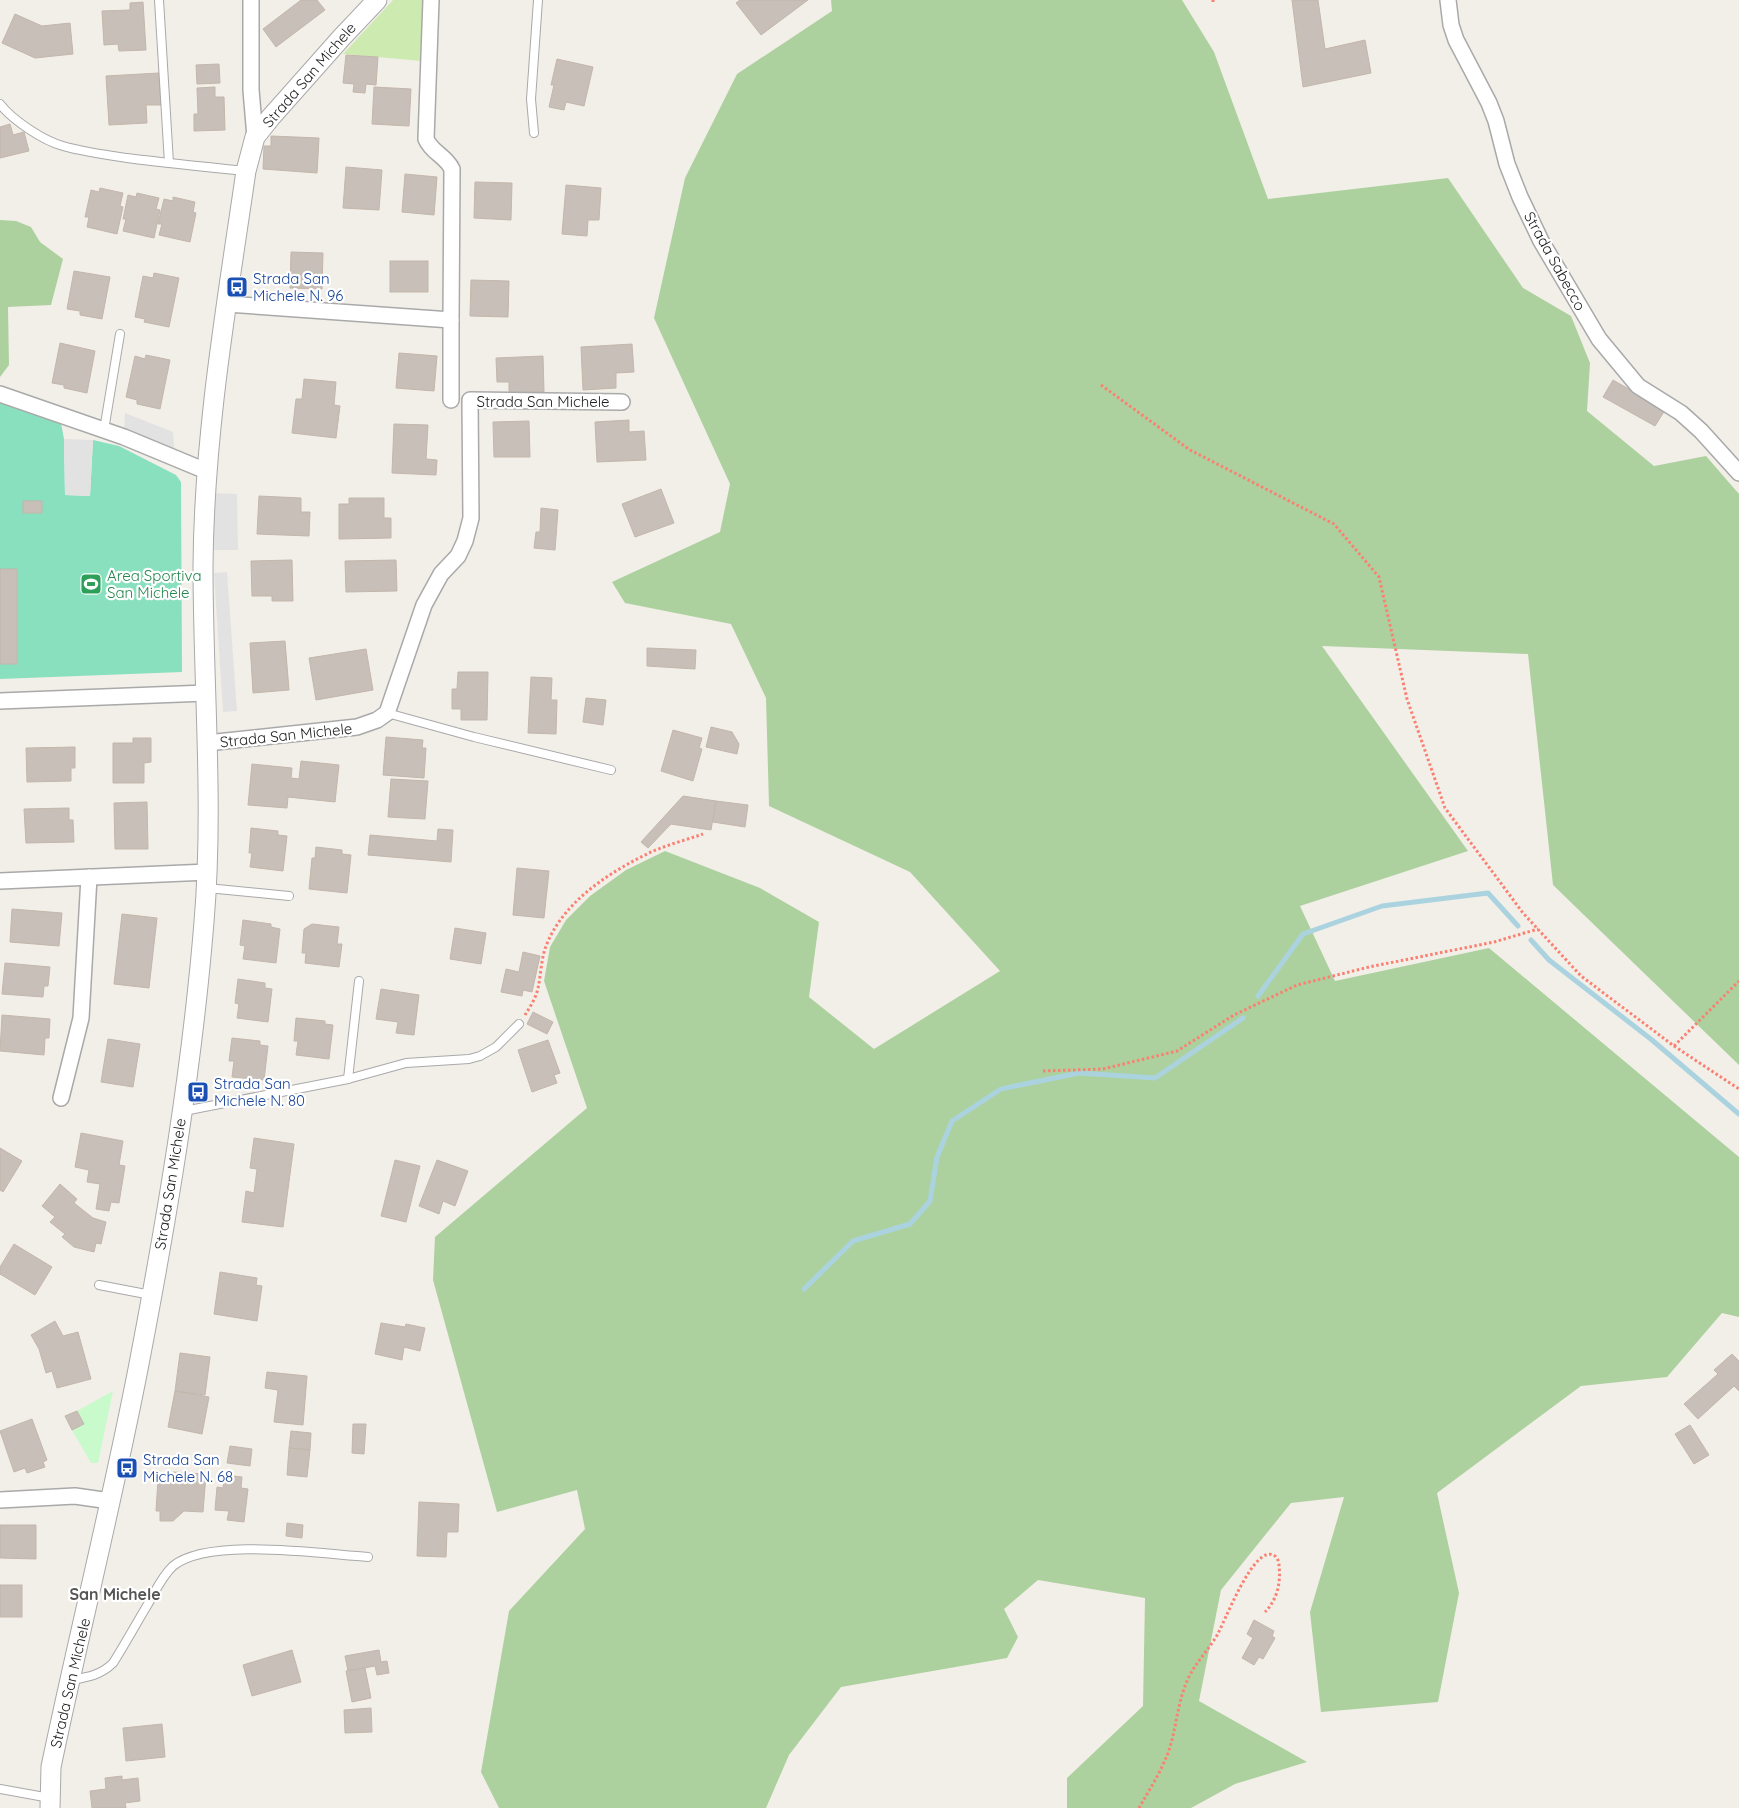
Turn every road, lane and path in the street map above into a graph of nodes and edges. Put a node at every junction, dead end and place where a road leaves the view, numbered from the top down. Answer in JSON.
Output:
{"nodes":[{"id":1,"x":159,"y":0,"type":"edge"},
{"id":2,"x":251,"y":0,"type":"edge"},
{"id":3,"x":378,"y":0,"type":"edge"},
{"id":4,"x":431,"y":0,"type":"edge"},
{"id":5,"x":538,"y":0,"type":"edge"},
{"id":6,"x":1448,"y":0,"type":"edge"},
{"id":7,"x":0,"y":104,"type":"edge"},
{"id":8,"x":534,"y":133,"type":"dead end"},
{"id":9,"x":255,"y":137,"type":"junction"},
{"id":10,"x":169,"y":163,"type":"junction"},
{"id":11,"x":246,"y":171,"type":"junction"},
{"id":12,"x":227,"y":304,"type":"junction"},
{"id":13,"x":451,"y":320,"type":"junction"},
{"id":14,"x":120,"y":334,"type":"dead end"},
{"id":15,"x":1101,"y":385,"type":"dead end"},
{"id":16,"x":0,"y":394,"type":"edge"},
{"id":17,"x":451,"y":400,"type":"dead end"},
{"id":18,"x":622,"y":402,"type":"dead end"},
{"id":19,"x":104,"y":430,"type":"junction"},
{"id":20,"x":206,"y":471,"type":"junction"},
{"id":21,"x":1739,"y":473,"type":"edge"},
{"id":22,"x":206,"y":693,"type":"junction"},
{"id":23,"x":0,"y":701,"type":"edge"},
{"id":24,"x":387,"y":713,"type":"junction"},
{"id":25,"x":207,"y":743,"type":"junction"},
{"id":26,"x":611,"y":770,"type":"dead end"},
{"id":27,"x":703,"y":834,"type":"dead end"},
{"id":28,"x":89,"y":877,"type":"junction"},
{"id":29,"x":207,"y":880,"type":"junction"},
{"id":30,"x":0,"y":881,"type":"edge"},
{"id":31,"x":289,"y":896,"type":"dead end"},
{"id":32,"x":1538,"y":929,"type":"junction"},
{"id":33,"x":359,"y":981,"type":"dead end"},
{"id":34,"x":1739,"y":981,"type":"edge"},
{"id":35,"x":519,"y":1024,"type":"joint"},
{"id":36,"x":1674,"y":1046,"type":"junction"},
{"id":37,"x":1043,"y":1071,"type":"dead end"},
{"id":38,"x":348,"y":1079,"type":"junction"},
{"id":39,"x":1739,"y":1089,"type":"edge"},
{"id":40,"x":61,"y":1098,"type":"dead end"},
{"id":41,"x":182,"y":1112,"type":"junction"},
{"id":42,"x":99,"y":1285,"type":"dead end"},
{"id":43,"x":152,"y":1295,"type":"junction"},
{"id":44,"x":0,"y":1500,"type":"edge"},
{"id":45,"x":110,"y":1501,"type":"junction"},
{"id":46,"x":368,"y":1557,"type":"dead end"},
{"id":47,"x":1266,"y":1612,"type":"dead end"},
{"id":48,"x":69,"y":1680,"type":"junction"},
{"id":49,"x":0,"y":1790,"type":"edge"},
{"id":50,"x":50,"y":1803,"type":"edge"},
{"id":51,"x":1139,"y":1808,"type":"edge"}],
"edges":[{"from":1,"to":10,"type":"lane"},
{"from":2,"to":9,"type":"street"},
{"from":3,"to":9,"type":"street","name":"Strada San Michele"},
{"from":4,"to":13,"type":"street"},
{"from":5,"to":8,"type":"lane"},
{"from":6,"to":21,"type":"street","name":"Strada Sabecco"},
{"from":7,"to":10,"type":"lane"},
{"from":9,"to":11,"type":"street","name":"Strada San Michele"},
{"from":10,"to":11,"type":"lane"},
{"from":11,"to":12,"type":"street","name":"Strada San Michele"},
{"from":12,"to":13,"type":"street"},
{"from":12,"to":20,"type":"street","name":"Strada San Michele"},
{"from":13,"to":17,"type":"street"},
{"from":14,"to":19,"type":"lane"},
{"from":15,"to":32,"type":"path"},
{"from":16,"to":19,"type":"street"},
{"from":18,"to":24,"type":"street","name":"Strada San Michele"},
{"from":19,"to":20,"type":"street"},
{"from":20,"to":22,"type":"street","name":"Strada San Michele"},
{"from":22,"to":23,"type":"street"},
{"from":22,"to":25,"type":"street","name":"Strada San Michele"},
{"from":24,"to":25,"type":"street","name":"Strada San Michele"},
{"from":24,"to":26,"type":"lane"},
{"from":25,"to":29,"type":"street","name":"Strada San Michele"},
{"from":27,"to":35,"type":"path"},
{"from":28,"to":29,"type":"street"},
{"from":28,"to":30,"type":"street"},
{"from":28,"to":40,"type":"street"},
{"from":29,"to":31,"type":"lane"},
{"from":29,"to":41,"type":"street","name":"Strada San Michele"},
{"from":32,"to":36,"type":"path"},
{"from":32,"to":37,"type":"path"},
{"from":33,"to":38,"type":"lane"},
{"from":34,"to":36,"type":"path"},
{"from":35,"to":38,"type":"lane"},
{"from":36,"to":39,"type":"path"},
{"from":38,"to":41,"type":"lane"},
{"from":41,"to":43,"type":"street","name":"Strada San Michele"},
{"from":42,"to":43,"type":"lane"},
{"from":43,"to":45,"type":"street","name":"Strada San Michele"},
{"from":44,"to":45,"type":"street"},
{"from":45,"to":48,"type":"street","name":"Strada San Michele"},
{"from":46,"to":48,"type":"lane"},
{"from":47,"to":51,"type":"path"},
{"from":48,"to":50,"type":"street","name":"Strada San Michele"},
{"from":49,"to":50,"type":"lane"}]}
